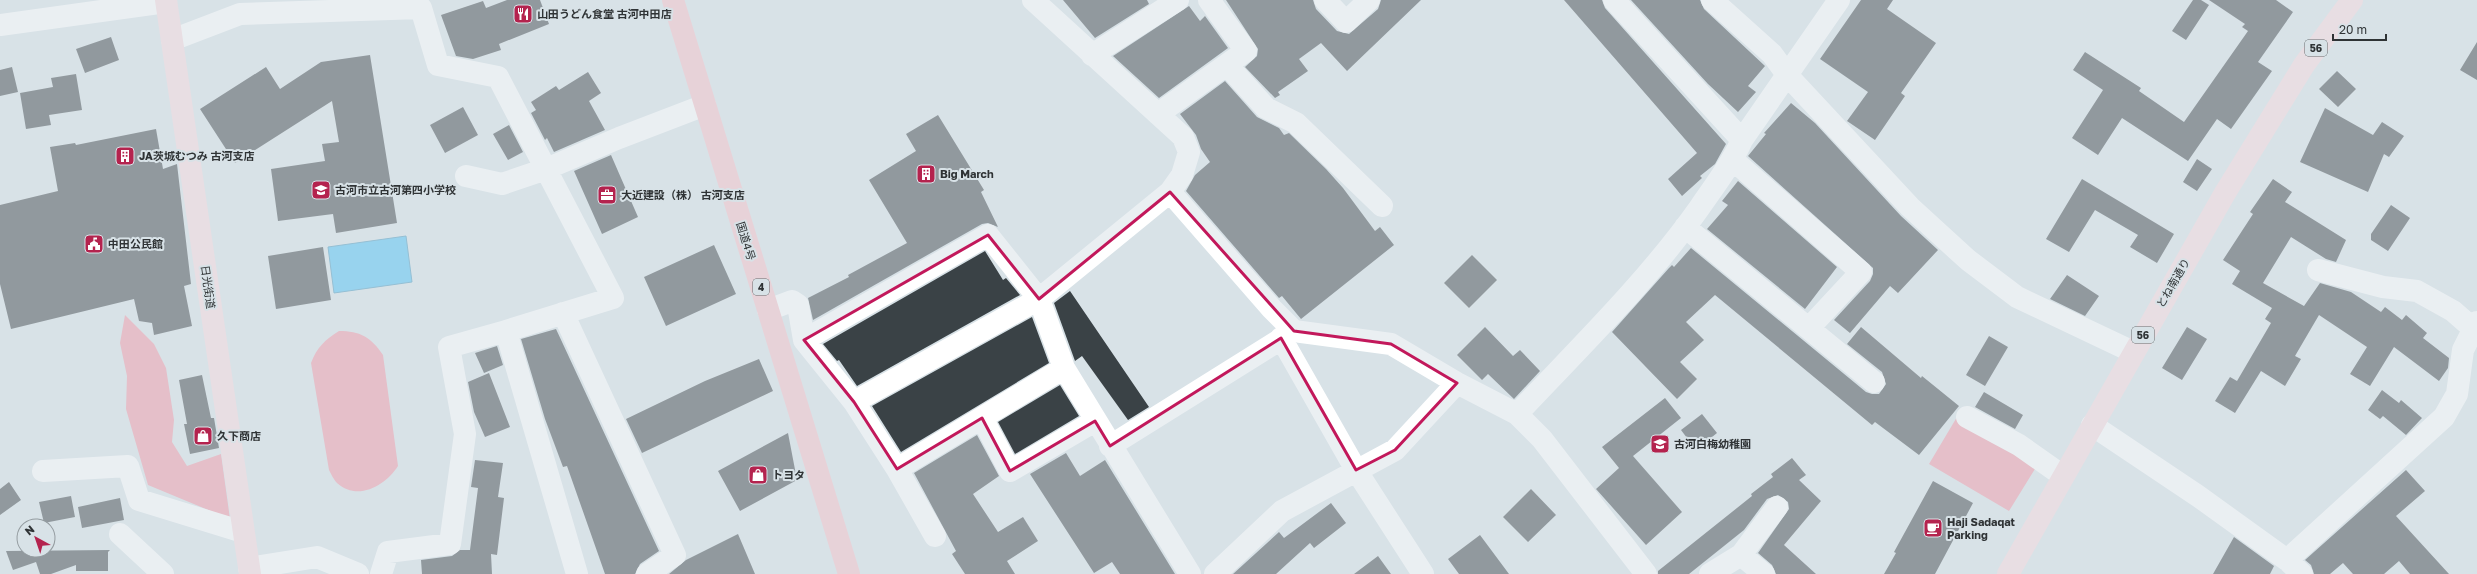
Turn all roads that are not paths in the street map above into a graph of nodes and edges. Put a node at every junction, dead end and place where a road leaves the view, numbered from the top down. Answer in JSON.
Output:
{"nodes":[{"id":1,"x":673,"y":0,"type":"edge"},
{"id":2,"x":1033,"y":0,"type":"edge"},
{"id":3,"x":1178,"y":0,"type":"edge"},
{"id":4,"x":1209,"y":0,"type":"edge"},
{"id":5,"x":1325,"y":0,"type":"edge"},
{"id":6,"x":1369,"y":0,"type":"edge"},
{"id":7,"x":1614,"y":0,"type":"edge"},
{"id":8,"x":1712,"y":0,"type":"edge"},
{"id":9,"x":1839,"y":0,"type":"edge"},
{"id":10,"x":2352,"y":0,"type":"edge"},
{"id":11,"x":166,"y":1,"type":"edge"},
{"id":12,"x":69,"y":7,"type":"edge"},
{"id":13,"x":0,"y":25,"type":"edge"},
{"id":14,"x":172,"y":40,"type":"junction"},
{"id":15,"x":1092,"y":55,"type":"junction"},
{"id":16,"x":1227,"y":66,"type":"junction"},
{"id":17,"x":1788,"y":76,"type":"junction"},
{"id":18,"x":705,"y":105,"type":"junction"},
{"id":19,"x":1158,"y":114,"type":"junction"},
{"id":20,"x":1738,"y":150,"type":"junction"},
{"id":21,"x":546,"y":169,"type":"junction"},
{"id":22,"x":466,"y":176,"type":"dead end"},
{"id":23,"x":1170,"y":192,"type":"junction"},
{"id":24,"x":1382,"y":206,"type":"dead end"},
{"id":25,"x":1686,"y":227,"type":"junction"},
{"id":26,"x":2318,"y":270,"type":"dead end"},
{"id":27,"x":1039,"y":299,"type":"junction"},
{"id":28,"x":768,"y":310,"type":"junction"},
{"id":29,"x":563,"y":313,"type":"junction"},
{"id":30,"x":1809,"y":328,"type":"junction"},
{"id":31,"x":2475,"y":328,"type":"edge"},
{"id":32,"x":506,"y":331,"type":"junction"},
{"id":33,"x":1288,"y":334,"type":"junction"},
{"id":34,"x":804,"y":340,"type":"junction"},
{"id":35,"x":2133,"y":352,"type":"junction"},
{"id":36,"x":1064,"y":368,"type":"junction"},
{"id":37,"x":1874,"y":382,"type":"dead end"},
{"id":38,"x":1456,"y":383,"type":"junction"},
{"id":39,"x":854,"y":402,"type":"junction"},
{"id":40,"x":1517,"y":414,"type":"junction"},
{"id":41,"x":1967,"y":417,"type":"dead end"},
{"id":42,"x":982,"y":418,"type":"junction"},
{"id":43,"x":1095,"y":421,"type":"junction"},
{"id":44,"x":2092,"y":425,"type":"junction"},
{"id":45,"x":1110,"y":446,"type":"junction"},
{"id":46,"x":897,"y":469,"type":"junction"},
{"id":47,"x":1356,"y":470,"type":"junction"},
{"id":48,"x":43,"y":471,"type":"dead end"},
{"id":49,"x":2063,"y":476,"type":"junction"},
{"id":50,"x":1777,"y":507,"type":"dead end"},
{"id":51,"x":244,"y":532,"type":"junction"},
{"id":52,"x":120,"y":534,"type":"dead end"},
{"id":53,"x":935,"y":536,"type":"dead end"},
{"id":54,"x":1741,"y":555,"type":"junction"},
{"id":55,"x":2295,"y":567,"type":"edge"},
{"id":56,"x":249,"y":571,"type":"edge"},
{"id":57,"x":163,"y":574,"type":"edge"},
{"id":58,"x":358,"y":574,"type":"edge"},
{"id":59,"x":381,"y":574,"type":"edge"},
{"id":60,"x":577,"y":574,"type":"edge"},
{"id":61,"x":647,"y":574,"type":"edge"},
{"id":62,"x":849,"y":574,"type":"edge"},
{"id":63,"x":1190,"y":574,"type":"edge"},
{"id":64,"x":1215,"y":574,"type":"edge"},
{"id":65,"x":1423,"y":574,"type":"edge"},
{"id":66,"x":1646,"y":574,"type":"edge"},
{"id":67,"x":1710,"y":574,"type":"edge"},
{"id":68,"x":1764,"y":574,"type":"edge"},
{"id":69,"x":2008,"y":574,"type":"edge"}],
"edges":[{"from":1,"to":18,"type":"highway","name":"国道4号","number":"4"},
{"from":2,"to":15,"type":"street"},
{"from":3,"to":15,"type":"street"},
{"from":4,"to":16,"type":"street"},
{"from":5,"to":6,"type":"street"},
{"from":7,"to":20,"type":"street"},
{"from":8,"to":17,"type":"street"},
{"from":9,"to":17,"type":"street"},
{"from":10,"to":35,"type":"main road","name":"とね南通り","number":"56"},
{"from":11,"to":12,"type":"street"},
{"from":11,"to":14,"type":"main road","name":"日光街道"},
{"from":12,"to":13,"type":"street"},
{"from":14,"to":21,"type":"street"},
{"from":14,"to":51,"type":"main road","name":"日光街道"},
{"from":15,"to":19,"type":"street"},
{"from":16,"to":19,"type":"street"},
{"from":16,"to":24,"type":"street"},
{"from":17,"to":20,"type":"street"},
{"from":17,"to":35,"type":"street"},
{"from":18,"to":21,"type":"street"},
{"from":18,"to":28,"type":"highway","name":"国道4号","number":"4"},
{"from":19,"to":23,"type":"street"},
{"from":20,"to":25,"type":"street"},
{"from":20,"to":30,"type":"street"},
{"from":21,"to":22,"type":"street"},
{"from":21,"to":29,"type":"street"},
{"from":23,"to":27,"type":"street"},
{"from":23,"to":33,"type":"street"},
{"from":25,"to":30,"type":"street"},
{"from":25,"to":40,"type":"street"},
{"from":26,"to":31,"type":"street"},
{"from":27,"to":34,"type":"street"},
{"from":27,"to":36,"type":"street"},
{"from":27,"to":39,"type":"street"},
{"from":28,"to":34,"type":"street"},
{"from":28,"to":62,"type":"highway","name":"国道4号","number":"4"},
{"from":29,"to":32,"type":"street"},
{"from":29,"to":61,"type":"street"},
{"from":30,"to":37,"type":"street"},
{"from":31,"to":55,"type":"street"},
{"from":32,"to":59,"type":"street"},
{"from":32,"to":60,"type":"street"},
{"from":33,"to":38,"type":"street"},
{"from":33,"to":45,"type":"street"},
{"from":33,"to":47,"type":"street"},
{"from":34,"to":39,"type":"street"},
{"from":35,"to":44,"type":"main road","name":"とね南通り","number":"56"},
{"from":36,"to":42,"type":"street"},
{"from":36,"to":43,"type":"street"},
{"from":38,"to":40,"type":"street"},
{"from":38,"to":47,"type":"street"},
{"from":39,"to":46,"type":"street"},
{"from":40,"to":66,"type":"street"},
{"from":41,"to":49,"type":"street"},
{"from":42,"to":43,"type":"street"},
{"from":42,"to":46,"type":"street"},
{"from":43,"to":45,"type":"street"},
{"from":44,"to":49,"type":"main road","name":"とね南通り","number":"56"},
{"from":44,"to":55,"type":"street"},
{"from":45,"to":63,"type":"street"},
{"from":46,"to":53,"type":"street"},
{"from":47,"to":64,"type":"street"},
{"from":47,"to":65,"type":"street"},
{"from":48,"to":51,"type":"street"},
{"from":49,"to":69,"type":"main road","name":"とね南通り","number":"56"},
{"from":50,"to":54,"type":"street"},
{"from":51,"to":56,"type":"main road","name":"日光街道"},
{"from":52,"to":57,"type":"street"},
{"from":54,"to":67,"type":"street"},
{"from":54,"to":68,"type":"street"},
{"from":56,"to":58,"type":"street"}]}
